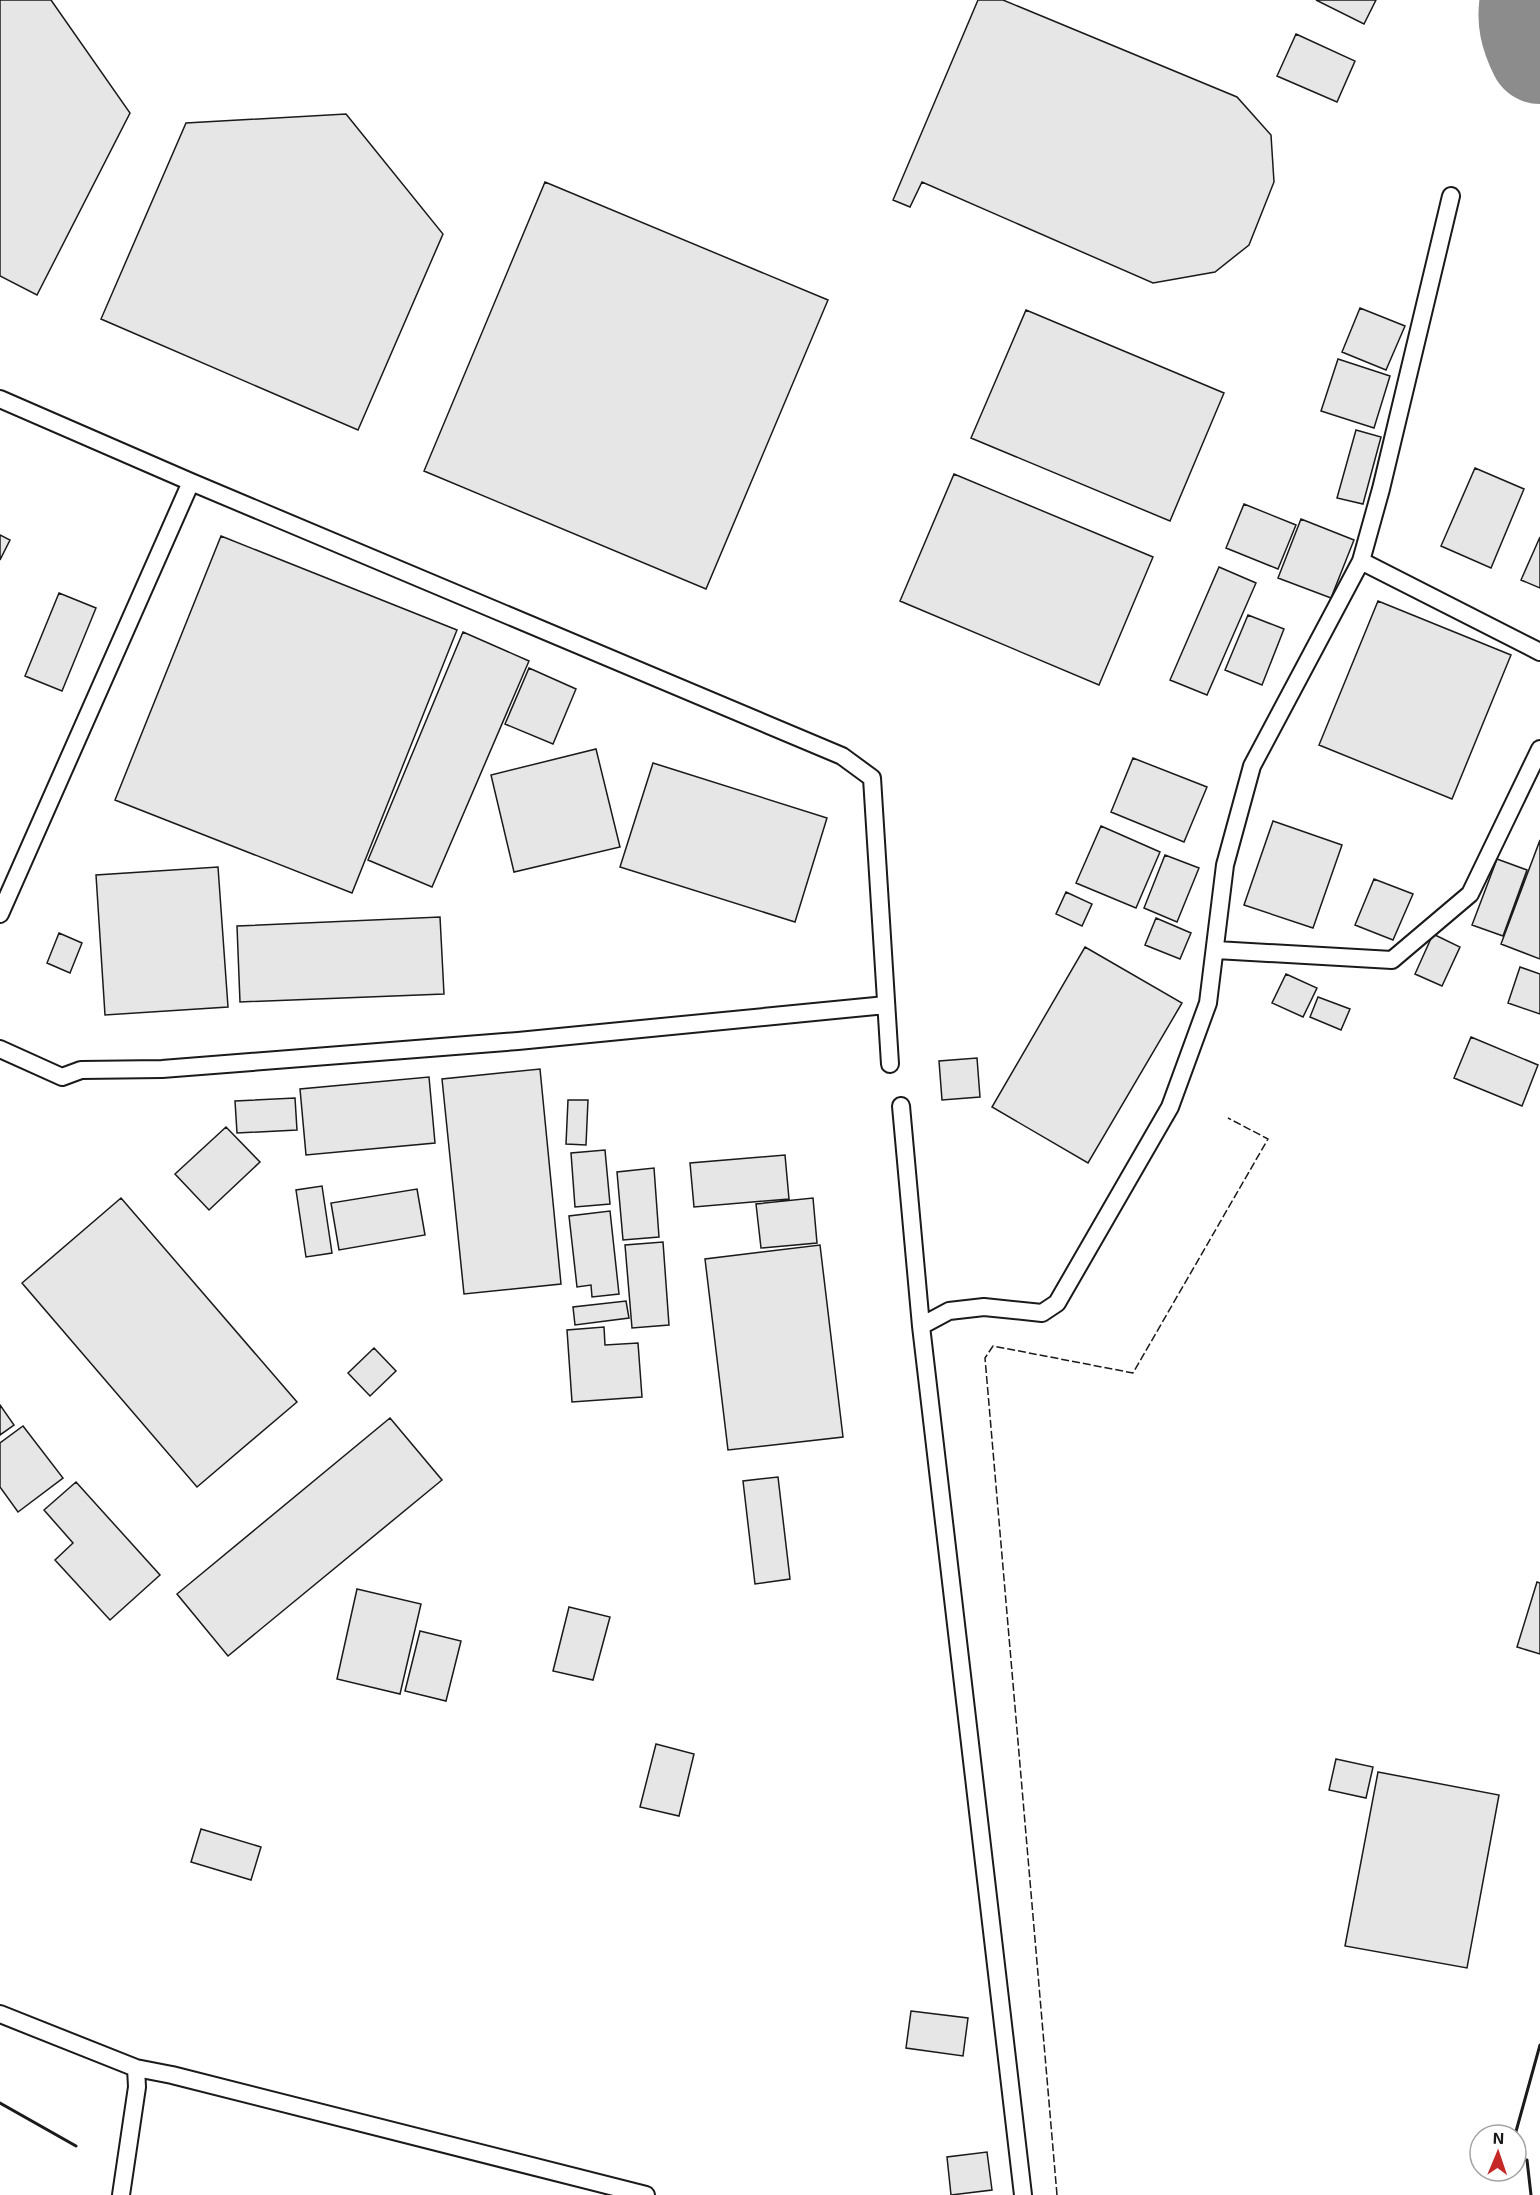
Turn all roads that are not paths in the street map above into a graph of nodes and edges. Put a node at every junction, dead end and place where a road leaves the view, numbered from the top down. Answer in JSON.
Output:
{"nodes":[{"id":1,"x":1451,"y":196,"type":"dead end"},
{"id":2,"x":0,"y":399,"type":"edge"},
{"id":3,"x":191,"y":482,"type":"junction"},
{"id":4,"x":1361,"y":561,"type":"junction"},
{"id":5,"x":1540,"y":652,"type":"edge"},
{"id":6,"x":1540,"y":749,"type":"edge"},
{"id":7,"x":0,"y":914,"type":"edge"},
{"id":8,"x":1216,"y":950,"type":"junction"},
{"id":9,"x":886,"y":1005,"type":"junction"},
{"id":10,"x":0,"y":1049,"type":"edge"},
{"id":11,"x":890,"y":1064,"type":"dead end"},
{"id":12,"x":901,"y":1106,"type":"dead end"},
{"id":13,"x":921,"y":1326,"type":"junction"},
{"id":14,"x":0,"y":2014,"type":"edge"},
{"id":15,"x":136,"y":2068,"type":"junction"},
{"id":16,"x":121,"y":2195,"type":"edge"},
{"id":17,"x":646,"y":2195,"type":"edge"},
{"id":18,"x":1023,"y":2195,"type":"edge"}],
"edges":[{"from":1,"to":4,"type":"lane"},
{"from":2,"to":3,"type":"lane"},
{"from":3,"to":7,"type":"lane"},
{"from":3,"to":9,"type":"lane"},
{"from":4,"to":5,"type":"lane"},
{"from":4,"to":8,"type":"lane"},
{"from":6,"to":8,"type":"lane"},
{"from":8,"to":13,"type":"lane"},
{"from":9,"to":10,"type":"lane"},
{"from":9,"to":11,"type":"lane"},
{"from":12,"to":13,"type":"lane"},
{"from":13,"to":18,"type":"lane"},
{"from":14,"to":15,"type":"lane"},
{"from":15,"to":16,"type":"lane"},
{"from":15,"to":17,"type":"lane"}]}
